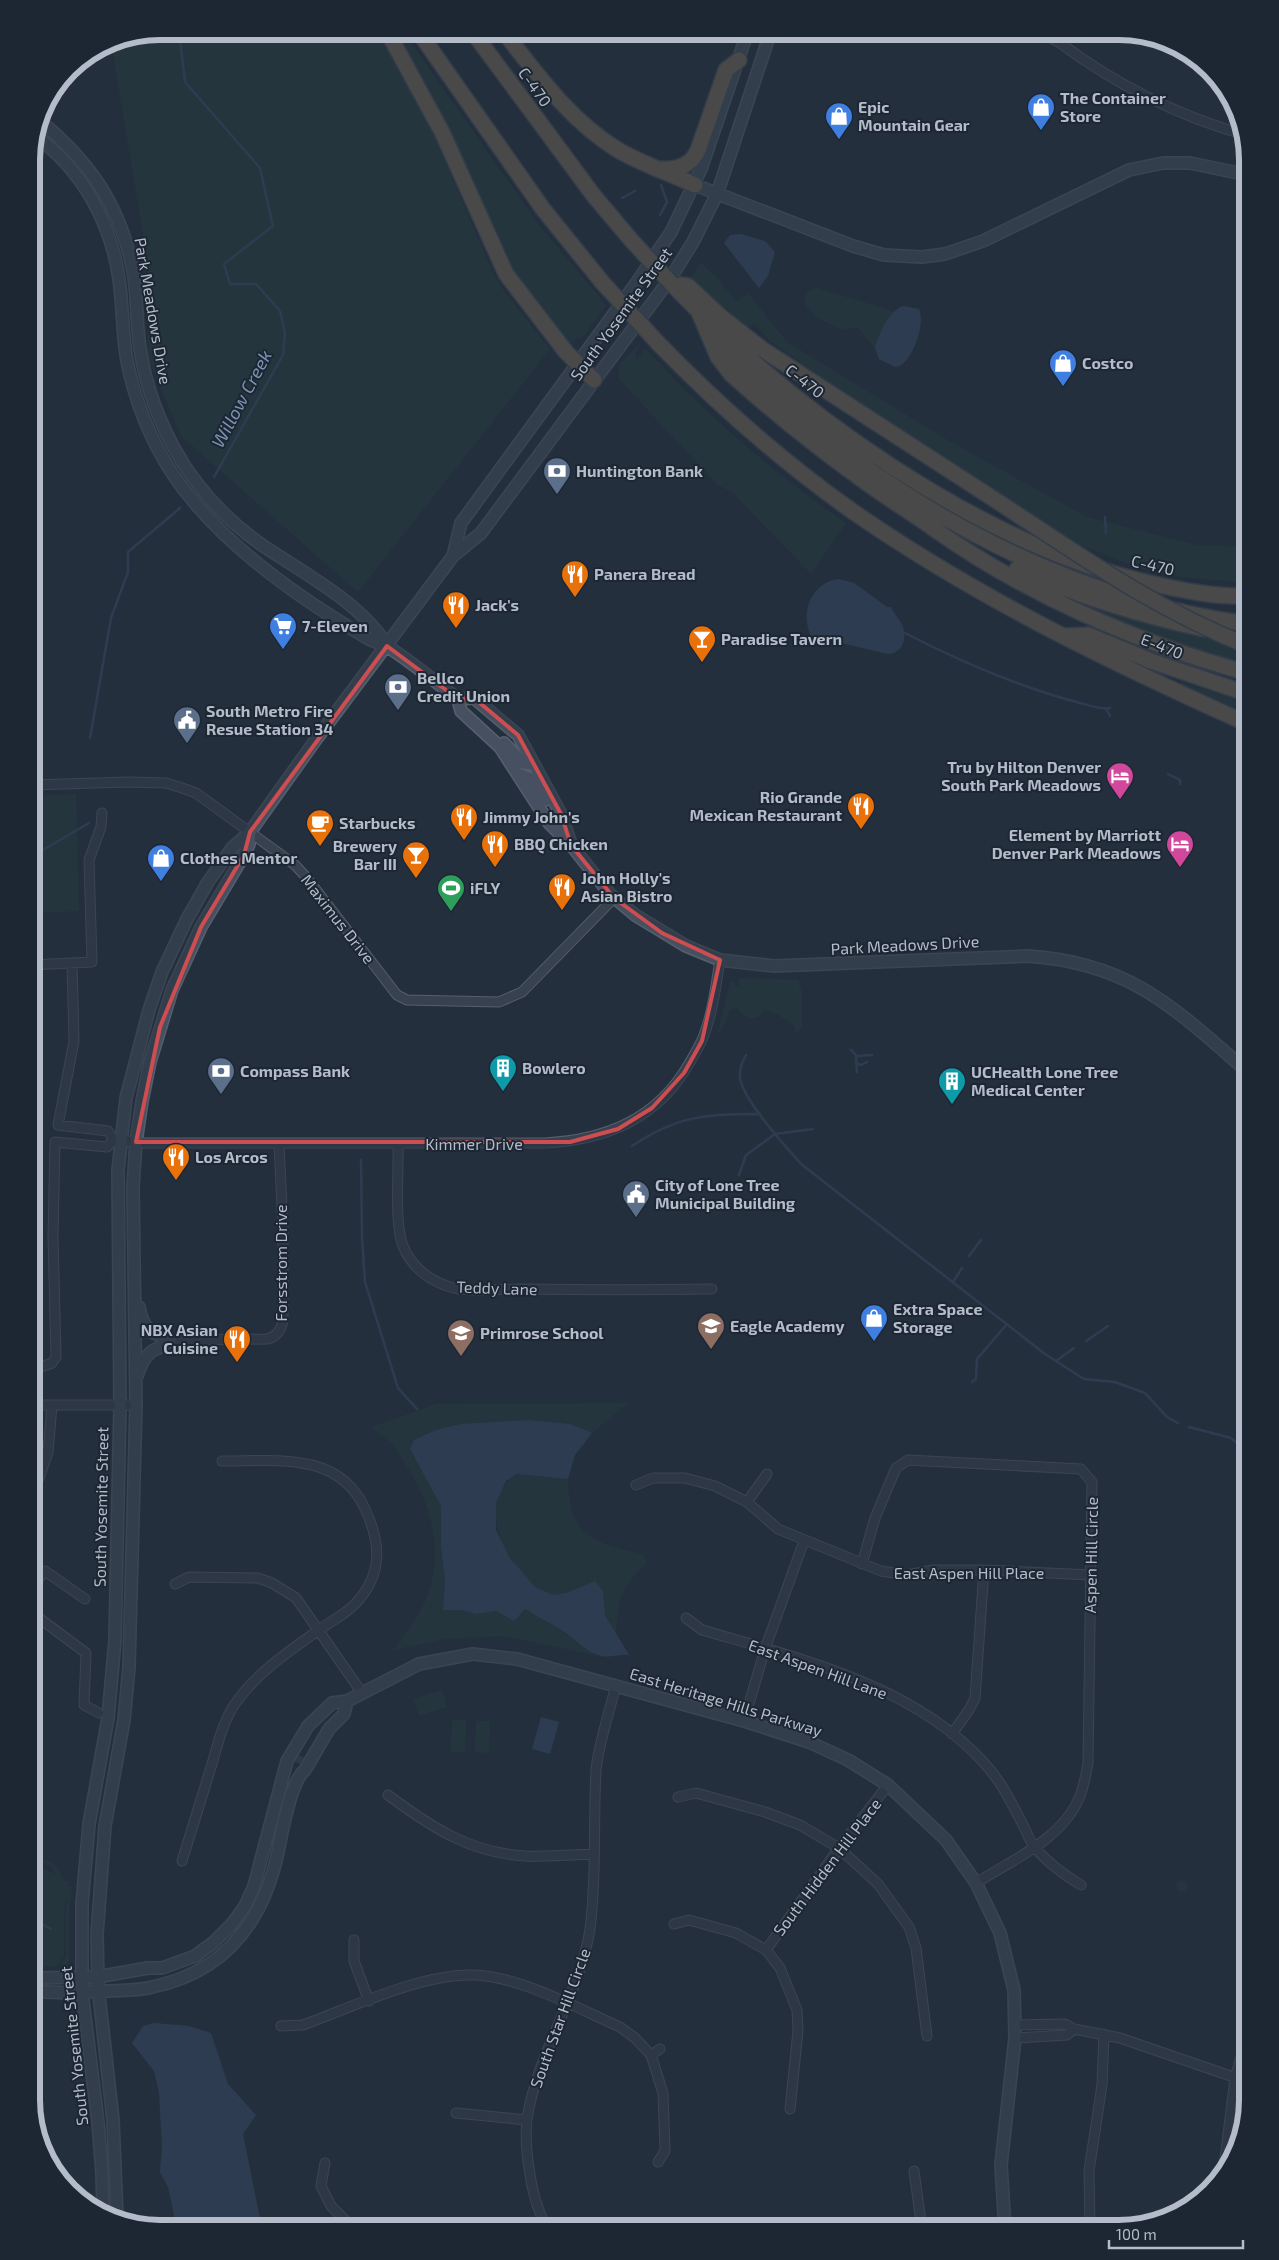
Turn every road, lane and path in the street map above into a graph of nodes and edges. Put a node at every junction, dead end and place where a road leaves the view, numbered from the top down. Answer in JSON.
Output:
{"nodes":[{"id":1,"x":392,"y":40,"type":"edge"},
{"id":2,"x":424,"y":40,"type":"edge"},
{"id":3,"x":479,"y":40,"type":"edge"},
{"id":4,"x":510,"y":40,"type":"edge"},
{"id":5,"x":745,"y":40,"type":"edge"},
{"id":6,"x":768,"y":40,"type":"edge"},
{"id":7,"x":1057,"y":41,"type":"edge"},
{"id":8,"x":738,"y":60,"type":"junction"},
{"id":9,"x":45,"y":126,"type":"edge"},
{"id":10,"x":1236,"y":132,"type":"edge"},
{"id":11,"x":41,"y":141,"type":"edge"},
{"id":12,"x":658,"y":169,"type":"junction"},
{"id":13,"x":1239,"y":174,"type":"edge"},
{"id":14,"x":695,"y":185,"type":"junction"},
{"id":15,"x":717,"y":194,"type":"junction"},
{"id":16,"x":694,"y":302,"type":"junction"},
{"id":17,"x":710,"y":339,"type":"junction"},
{"id":18,"x":577,"y":364,"type":"junction"},
{"id":19,"x":594,"y":380,"type":"junction"},
{"id":20,"x":933,"y":528,"type":"junction"},
{"id":21,"x":454,"y":556,"type":"junction"},
{"id":22,"x":1230,"y":596,"type":"junction"},
{"id":23,"x":1239,"y":596,"type":"edge"},
{"id":24,"x":1239,"y":599,"type":"edge"},
{"id":25,"x":1239,"y":622,"type":"edge"},
{"id":26,"x":1239,"y":635,"type":"edge"},
{"id":27,"x":1064,"y":636,"type":"junction"},
{"id":28,"x":1239,"y":642,"type":"edge"},
{"id":29,"x":386,"y":646,"type":"junction"},
{"id":30,"x":1239,"y":669,"type":"edge"},
{"id":31,"x":1239,"y":691,"type":"edge"},
{"id":32,"x":458,"y":699,"type":"junction"},
{"id":33,"x":464,"y":714,"type":"junction"},
{"id":34,"x":1239,"y":720,"type":"edge"},
{"id":35,"x":533,"y":764,"type":"junction"},
{"id":36,"x":519,"y":774,"type":"junction"},
{"id":37,"x":40,"y":785,"type":"edge"},
{"id":38,"x":102,"y":813,"type":"dead end"},
{"id":39,"x":562,"y":814,"type":"junction"},
{"id":40,"x":250,"y":832,"type":"junction"},
{"id":41,"x":572,"y":845,"type":"junction"},
{"id":42,"x":614,"y":898,"type":"junction"},
{"id":43,"x":720,"y":960,"type":"junction"},
{"id":44,"x":72,"y":963,"type":"junction"},
{"id":45,"x":40,"y":965,"type":"edge"},
{"id":46,"x":1239,"y":1064,"type":"edge"},
{"id":47,"x":120,"y":1140,"type":"junction"},
{"id":48,"x":136,"y":1142,"type":"junction"},
{"id":49,"x":279,"y":1144,"type":"junction"},
{"id":50,"x":398,"y":1144,"type":"junction"},
{"id":51,"x":134,"y":1286,"type":"junction"},
{"id":52,"x":712,"y":1288,"type":"dead end"},
{"id":53,"x":170,"y":1340,"type":"junction"},
{"id":54,"x":40,"y":1367,"type":"edge"},
{"id":55,"x":136,"y":1381,"type":"junction"},
{"id":56,"x":40,"y":1405,"type":"edge"},
{"id":57,"x":52,"y":1405,"type":"junction"},
{"id":58,"x":120,"y":1405,"type":"junction"},
{"id":59,"x":136,"y":1405,"type":"junction"},
{"id":60,"x":40,"y":1452,"type":"edge"},
{"id":61,"x":48,"y":1453,"type":"junction"},
{"id":62,"x":222,"y":1461,"type":"dead end"},
{"id":63,"x":767,"y":1474,"type":"dead end"},
{"id":64,"x":40,"y":1475,"type":"edge"},
{"id":65,"x":636,"y":1485,"type":"dead end"},
{"id":66,"x":747,"y":1502,"type":"junction"},
{"id":67,"x":804,"y":1541,"type":"junction"},
{"id":68,"x":862,"y":1564,"type":"junction"},
{"id":69,"x":984,"y":1570,"type":"junction"},
{"id":70,"x":1090,"y":1576,"type":"junction"},
{"id":71,"x":40,"y":1577,"type":"edge"},
{"id":72,"x":175,"y":1584,"type":"dead end"},
{"id":73,"x":85,"y":1599,"type":"dead end"},
{"id":74,"x":686,"y":1618,"type":"dead end"},
{"id":75,"x":40,"y":1619,"type":"edge"},
{"id":76,"x":318,"y":1631,"type":"junction"},
{"id":77,"x":765,"y":1649,"type":"junction"},
{"id":78,"x":616,"y":1685,"type":"junction"},
{"id":79,"x":362,"y":1692,"type":"junction"},
{"id":80,"x":347,"y":1701,"type":"junction"},
{"id":81,"x":99,"y":1713,"type":"dead end"},
{"id":82,"x":744,"y":1721,"type":"junction"},
{"id":83,"x":308,"y":1726,"type":"junction"},
{"id":84,"x":324,"y":1731,"type":"junction"},
{"id":85,"x":952,"y":1734,"type":"junction"},
{"id":86,"x":296,"y":1743,"type":"junction"},
{"id":87,"x":302,"y":1762,"type":"junction"},
{"id":88,"x":284,"y":1770,"type":"junction"},
{"id":89,"x":888,"y":1785,"type":"junction"},
{"id":90,"x":388,"y":1795,"type":"dead end"},
{"id":91,"x":678,"y":1797,"type":"dead end"},
{"id":92,"x":1034,"y":1847,"type":"junction"},
{"id":93,"x":839,"y":1848,"type":"junction"},
{"id":94,"x":594,"y":1854,"type":"junction"},
{"id":95,"x":182,"y":1861,"type":"dead end"},
{"id":96,"x":976,"y":1883,"type":"junction"},
{"id":97,"x":1080,"y":1885,"type":"dead end"},
{"id":98,"x":674,"y":1924,"type":"dead end"},
{"id":99,"x":354,"y":1940,"type":"dead end"},
{"id":100,"x":766,"y":1950,"type":"junction"},
{"id":101,"x":97,"y":1977,"type":"junction"},
{"id":102,"x":40,"y":1978,"type":"edge"},
{"id":103,"x":82,"y":1978,"type":"junction"},
{"id":104,"x":40,"y":1991,"type":"edge"},
{"id":105,"x":98,"y":1991,"type":"junction"},
{"id":106,"x":82,"y":1992,"type":"junction"},
{"id":107,"x":369,"y":2001,"type":"junction"},
{"id":108,"x":566,"y":2003,"type":"junction"},
{"id":109,"x":1015,"y":2025,"type":"junction"},
{"id":110,"x":281,"y":2026,"type":"dead end"},
{"id":111,"x":1074,"y":2029,"type":"junction"},
{"id":112,"x":1104,"y":2034,"type":"junction"},
{"id":113,"x":927,"y":2036,"type":"dead end"},
{"id":114,"x":1015,"y":2038,"type":"junction"},
{"id":115,"x":660,"y":2049,"type":"dead end"},
{"id":116,"x":651,"y":2055,"type":"junction"},
{"id":117,"x":1239,"y":2064,"type":"edge"},
{"id":118,"x":1235,"y":2078,"type":"junction"},
{"id":119,"x":1239,"y":2079,"type":"edge"},
{"id":120,"x":790,"y":2109,"type":"dead end"},
{"id":121,"x":456,"y":2113,"type":"dead end"},
{"id":122,"x":527,"y":2120,"type":"junction"},
{"id":123,"x":1224,"y":2157,"type":"edge"},
{"id":124,"x":658,"y":2162,"type":"dead end"},
{"id":125,"x":325,"y":2163,"type":"dead end"},
{"id":126,"x":914,"y":2171,"type":"dead end"},
{"id":127,"x":103,"y":2206,"type":"edge"},
{"id":128,"x":117,"y":2212,"type":"edge"},
{"id":129,"x":345,"y":2220,"type":"edge"},
{"id":130,"x":543,"y":2220,"type":"edge"},
{"id":131,"x":921,"y":2220,"type":"edge"},
{"id":132,"x":1004,"y":2220,"type":"edge"},
{"id":133,"x":1090,"y":2220,"type":"edge"}],
"edges":[{"from":1,"to":18,"type":"highway"},
{"from":2,"to":27,"type":"highway","bridge":true},
{"from":3,"to":16,"type":"highway","name":"C-470","bridge":true},
{"from":4,"to":12,"type":"highway"},
{"from":5,"to":8,"type":"main road","name":"South Yosemite Street"},
{"from":6,"to":15,"type":"main road","name":"South Yosemite Street"},
{"from":7,"to":10,"type":"street"},
{"from":8,"to":12,"type":"highway"},
{"from":8,"to":14,"type":"main road","name":"South Yosemite Street"},
{"from":9,"to":29,"type":"main road","name":"Park Meadows Drive"},
{"from":11,"to":29,"type":"main road","name":"Park Meadows Drive"},
{"from":12,"to":14,"type":"highway"},
{"from":13,"to":15,"type":"main road"},
{"from":14,"to":15,"type":"main road"},
{"from":14,"to":18,"type":"main road","name":"South Yosemite Street"},
{"from":15,"to":19,"type":"main road","name":"South Yosemite Street"},
{"from":16,"to":17,"type":"highway"},
{"from":16,"to":22,"type":"highway","name":"C-470"},
{"from":16,"to":28,"type":"highway","bridge":true},
{"from":17,"to":20,"type":"highway"},
{"from":17,"to":25,"type":"highway"},
{"from":18,"to":19,"type":"highway"},
{"from":18,"to":21,"type":"main road","name":"South Yosemite Street"},
{"from":19,"to":21,"type":"main road","name":"South Yosemite Street"},
{"from":20,"to":26,"type":"highway"},
{"from":20,"to":30,"type":"highway"},
{"from":21,"to":29,"type":"main road","name":"South Yosemite Street"},
{"from":22,"to":23,"type":"highway"},
{"from":22,"to":24,"type":"highway"},
{"from":27,"to":31,"type":"highway","name":"E-470"},
{"from":27,"to":34,"type":"highway"},
{"from":29,"to":32,"type":"main road","name":"Park Meadows Drive"},
{"from":29,"to":40,"type":"main road","name":"South Yosemite Street"},
{"from":32,"to":33,"type":"main road","name":"Park Meadows Drive"},
{"from":32,"to":35,"type":"main road","name":"Park Meadows Drive"},
{"from":33,"to":35,"type":"main road"},
{"from":33,"to":36,"type":"main road","name":"Park Meadows Drive"},
{"from":35,"to":39,"type":"main road","name":"Park Meadows Drive"},
{"from":36,"to":39,"type":"main road"},
{"from":36,"to":41,"type":"main road","name":"Park Meadows Drive"},
{"from":37,"to":40,"type":"street","name":"Maximus Drive"},
{"from":38,"to":44,"type":"street"},
{"from":39,"to":41,"type":"main road","name":"Park Meadows Drive"},
{"from":40,"to":42,"type":"street","name":"Maximus Drive"},
{"from":40,"to":47,"type":"main road","name":"South Yosemite Street"},
{"from":40,"to":48,"type":"main road","name":"South Yosemite Street"},
{"from":41,"to":42,"type":"main road","name":"Park Meadows Drive"},
{"from":42,"to":43,"type":"main road","name":"Park Meadows Drive"},
{"from":43,"to":46,"type":"main road","name":"Park Meadows Drive"},
{"from":43,"to":50,"type":"street","name":"Kimmer Drive"},
{"from":44,"to":45,"type":"street"},
{"from":44,"to":54,"type":"street"},
{"from":47,"to":48,"type":"street","name":"Kimmer Drive"},
{"from":47,"to":58,"type":"main road","name":"South Yosemite Street"},
{"from":48,"to":49,"type":"street","name":"Kimmer Drive"},
{"from":48,"to":51,"type":"main road","name":"South Yosemite Street"},
{"from":49,"to":50,"type":"street","name":"Kimmer Drive"},
{"from":49,"to":53,"type":"street","name":"Forsstrom Drive"},
{"from":50,"to":52,"type":"street","name":"Teddy Lane"},
{"from":51,"to":53,"type":"main road"},
{"from":51,"to":55,"type":"main road","name":"South Yosemite Street"},
{"from":53,"to":55,"type":"main road"},
{"from":55,"to":59,"type":"main road","name":"South Yosemite Street"},
{"from":56,"to":57,"type":"street"},
{"from":57,"to":58,"type":"street"},
{"from":57,"to":61,"type":"street"},
{"from":58,"to":59,"type":"street"},
{"from":58,"to":103,"type":"main road","name":"South Yosemite Street"},
{"from":59,"to":101,"type":"main road","name":"South Yosemite Street"},
{"from":60,"to":61,"type":"street"},
{"from":61,"to":64,"type":"street"},
{"from":62,"to":76,"type":"street"},
{"from":63,"to":66,"type":"street"},
{"from":65,"to":66,"type":"street","name":"East Aspen Hill Place"},
{"from":66,"to":67,"type":"street","name":"East Aspen Hill Place"},
{"from":67,"to":68,"type":"street","name":"East Aspen Hill Place"},
{"from":67,"to":77,"type":"street"},
{"from":68,"to":69,"type":"street","name":"East Aspen Hill Place"},
{"from":68,"to":70,"type":"street","name":"Aspen Hill Circle"},
{"from":69,"to":70,"type":"street","name":"East Aspen Hill Place"},
{"from":69,"to":85,"type":"street"},
{"from":70,"to":92,"type":"street","name":"Aspen Hill Circle"},
{"from":71,"to":73,"type":"street"},
{"from":72,"to":76,"type":"street"},
{"from":74,"to":77,"type":"street","name":"East Aspen Hill Lane"},
{"from":75,"to":81,"type":"street"},
{"from":76,"to":79,"type":"street"},
{"from":76,"to":95,"type":"street"},
{"from":77,"to":82,"type":"street"},
{"from":77,"to":85,"type":"street","name":"East Aspen Hill Lane"},
{"from":78,"to":79,"type":"main road","name":"East Heritage Hills Parkway"},
{"from":78,"to":82,"type":"main road","name":"East Heritage Hills Parkway"},
{"from":78,"to":94,"type":"street","name":"South Star Hill Circle"},
{"from":79,"to":80,"type":"main road","name":"East Heritage Hills Parkway"},
{"from":80,"to":83,"type":"main road","name":"East Heritage Hills Parkway"},
{"from":80,"to":84,"type":"main road"},
{"from":82,"to":89,"type":"main road","name":"East Heritage Hills Parkway"},
{"from":83,"to":84,"type":"main road"},
{"from":83,"to":86,"type":"main road","name":"East Heritage Hills Parkway"},
{"from":84,"to":87,"type":"main road"},
{"from":84,"to":87,"type":"main road"},
{"from":85,"to":92,"type":"street","name":"East Aspen Hill Lane"},
{"from":86,"to":87,"type":"main road"},
{"from":86,"to":88,"type":"main road","name":"East Heritage Hills Parkway"},
{"from":87,"to":88,"type":"main road"},
{"from":87,"to":105,"type":"main road"},
{"from":88,"to":101,"type":"main road","name":"East Heritage Hills Parkway"},
{"from":89,"to":93,"type":"street","name":"South Hidden Hill Place"},
{"from":89,"to":96,"type":"main road","name":"East Heritage Hills Parkway"},
{"from":90,"to":94,"type":"street"},
{"from":91,"to":93,"type":"street"},
{"from":92,"to":96,"type":"street","name":"Aspen Hill Circle"},
{"from":92,"to":97,"type":"street","name":"East Aspen Hill Lane"},
{"from":93,"to":100,"type":"street","name":"South Hidden Hill Place"},
{"from":93,"to":113,"type":"street"},
{"from":94,"to":108,"type":"street","name":"South Star Hill Circle"},
{"from":96,"to":109,"type":"main road","name":"East Heritage Hills Parkway"},
{"from":98,"to":100,"type":"street"},
{"from":99,"to":107,"type":"street"},
{"from":100,"to":120,"type":"street"},
{"from":101,"to":103,"type":"main road","name":"East Heritage Hills Parkway"},
{"from":101,"to":105,"type":"main road","name":"South Yosemite Street"},
{"from":102,"to":103,"type":"main road","name":"East Heritage Hills Parkway"},
{"from":103,"to":106,"type":"main road","name":"South Yosemite Street"},
{"from":104,"to":106,"type":"main road"},
{"from":105,"to":106,"type":"main road"},
{"from":105,"to":128,"type":"main road","name":"South Yosemite Street"},
{"from":106,"to":127,"type":"main road","name":"South Yosemite Street"},
{"from":107,"to":108,"type":"street"},
{"from":107,"to":110,"type":"street"},
{"from":108,"to":116,"type":"street"},
{"from":108,"to":122,"type":"street","name":"South Star Hill Circle"},
{"from":109,"to":111,"type":"street"},
{"from":109,"to":114,"type":"main road","name":"East Heritage Hills Parkway"},
{"from":111,"to":112,"type":"street"},
{"from":111,"to":114,"type":"street"},
{"from":112,"to":118,"type":"street"},
{"from":112,"to":133,"type":"street"},
{"from":114,"to":132,"type":"main road","name":"East Heritage Hills Parkway"},
{"from":115,"to":116,"type":"street"},
{"from":116,"to":124,"type":"street"},
{"from":117,"to":118,"type":"street"},
{"from":118,"to":119,"type":"street"},
{"from":118,"to":123,"type":"street"},
{"from":121,"to":122,"type":"street"},
{"from":122,"to":130,"type":"street","name":"South Star Hill Circle"},
{"from":125,"to":129,"type":"street"},
{"from":126,"to":131,"type":"street"}]}
